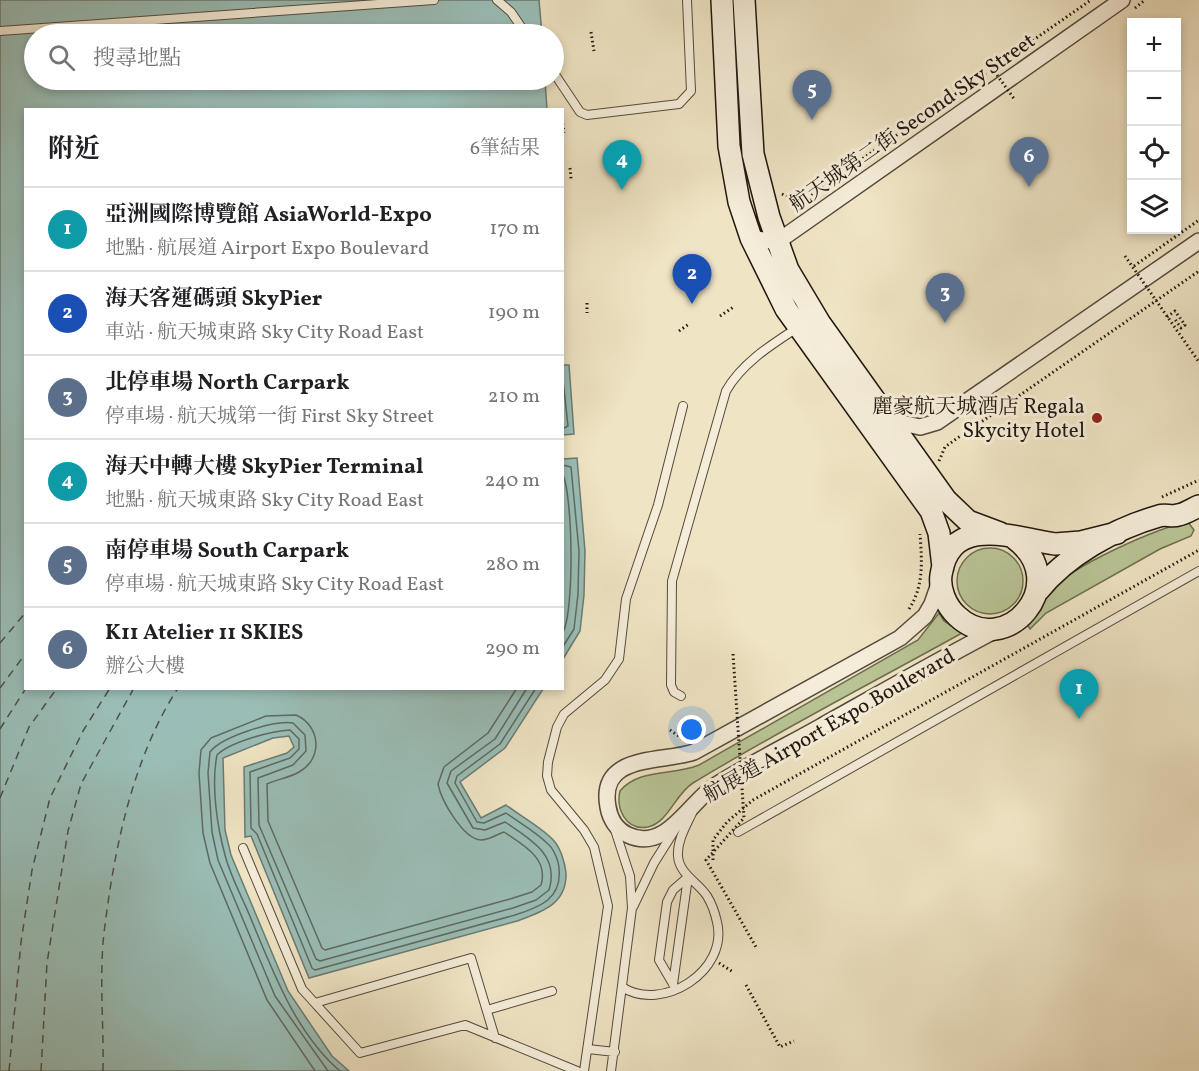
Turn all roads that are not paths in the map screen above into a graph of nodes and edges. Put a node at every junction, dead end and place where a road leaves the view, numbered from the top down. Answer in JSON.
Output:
{"nodes":[{"id":1,"x":434,"y":0,"type":"edge"},
{"id":2,"x":497,"y":0,"type":"edge"},
{"id":3,"x":687,"y":0,"type":"edge"},
{"id":4,"x":722,"y":0,"type":"edge"},
{"id":5,"x":744,"y":0,"type":"edge"},
{"id":6,"x":1122,"y":0,"type":"edge"},
{"id":7,"x":98,"y":24,"type":"edge"},
{"id":8,"x":519,"y":24,"type":"edge"},
{"id":9,"x":24,"y":29,"type":"edge"},
{"id":10,"x":0,"y":31,"type":"edge"},
{"id":11,"x":564,"y":88,"type":"edge"},
{"id":12,"x":751,"y":238,"type":"junction"},
{"id":13,"x":1199,"y":241,"type":"edge"},
{"id":14,"x":777,"y":242,"type":"junction"},
{"id":15,"x":799,"y":327,"type":"junction"},
{"id":16,"x":683,"y":406,"type":"dead end"},
{"id":17,"x":888,"y":420,"type":"junction"},
{"id":18,"x":1199,"y":492,"type":"edge"},
{"id":19,"x":1199,"y":506,"type":"edge"},
{"id":20,"x":1159,"y":507,"type":"junction"},
{"id":21,"x":1117,"y":533,"type":"junction"},
{"id":22,"x":1007,"y":535,"type":"junction"},
{"id":23,"x":1199,"y":571,"type":"edge"},
{"id":24,"x":942,"y":573,"type":"junction"},
{"id":25,"x":1038,"y":591,"type":"junction"},
{"id":26,"x":1000,"y":628,"type":"junction"},
{"id":27,"x":681,"y":696,"type":"dead end"},
{"id":28,"x":692,"y":805,"type":"junction"},
{"id":29,"x":612,"y":820,"type":"junction"},
{"id":30,"x":738,"y":832,"type":"dead end"},
{"id":31,"x":243,"y":848,"type":"dead end"},
{"id":32,"x":688,"y":877,"type":"junction"},
{"id":33,"x":632,"y":908,"type":"junction"},
{"id":34,"x":622,"y":987,"type":"junction"},
{"id":35,"x":672,"y":988,"type":"junction"},
{"id":36,"x":552,"y":991,"type":"dead end"},
{"id":37,"x":315,"y":1003,"type":"junction"},
{"id":38,"x":487,"y":1010,"type":"junction"},
{"id":39,"x":495,"y":1038,"type":"junction"},
{"id":40,"x":588,"y":1049,"type":"junction"},
{"id":41,"x":615,"y":1052,"type":"junction"},
{"id":42,"x":577,"y":1071,"type":"edge"},
{"id":43,"x":584,"y":1071,"type":"edge"},
{"id":44,"x":611,"y":1071,"type":"edge"}],
"edges":[{"from":1,"to":7,"type":"lane"},
{"from":2,"to":8,"type":"lane"},
{"from":3,"to":11,"type":"lane"},
{"from":4,"to":12,"type":"street"},
{"from":5,"to":14,"type":"street"},
{"from":6,"to":14,"type":"street","name":"航天城第二街 Second Sky Street"},
{"from":9,"to":10,"type":"lane"},
{"from":12,"to":14,"type":"street"},
{"from":12,"to":15,"type":"street"},
{"from":13,"to":17,"type":"street"},
{"from":14,"to":17,"type":"street"},
{"from":15,"to":24,"type":"street"},
{"from":15,"to":27,"type":"lane"},
{"from":16,"to":40,"type":"lane"},
{"from":17,"to":22,"type":"street"},
{"from":18,"to":20,"type":"street","name":"航展道 Airport Expo Boulevard"},
{"from":19,"to":20,"type":"street","name":"航展道 Airport Expo Boulevard"},
{"from":20,"to":21,"type":"street","name":"航展道 Airport Expo Boulevard"},
{"from":21,"to":22,"type":"street","name":"航展道 Airport Expo Boulevard"},
{"from":21,"to":25,"type":"street","name":"航展道 Airport Expo Boulevard"},
{"from":22,"to":24,"type":"street","name":"航展道 Airport Expo Boulevard"},
{"from":22,"to":25,"type":"street"},
{"from":23,"to":30,"type":"lane"},
{"from":24,"to":26,"type":"street","name":"航展道 Airport Expo Boulevard"},
{"from":24,"to":29,"type":"street","name":"航展道 Airport Expo Boulevard"},
{"from":25,"to":26,"type":"street","name":"航展道 Airport Expo Boulevard"},
{"from":26,"to":28,"type":"street","name":"航展道 Airport Expo Boulevard"},
{"from":28,"to":29,"type":"street","name":"航展道 Airport Expo Boulevard"},
{"from":28,"to":32,"type":"lane"},
{"from":28,"to":33,"type":"lane"},
{"from":29,"to":33,"type":"lane"},
{"from":31,"to":37,"type":"lane"},
{"from":32,"to":35,"type":"lane"},
{"from":32,"to":35,"type":"lane"},
{"from":32,"to":35,"type":"lane"},
{"from":33,"to":34,"type":"lane"},
{"from":34,"to":35,"type":"lane"},
{"from":34,"to":41,"type":"lane"},
{"from":36,"to":38,"type":"lane"},
{"from":37,"to":38,"type":"lane"},
{"from":37,"to":39,"type":"lane"},
{"from":38,"to":39,"type":"lane"},
{"from":39,"to":42,"type":"lane"},
{"from":40,"to":41,"type":"lane"},
{"from":40,"to":43,"type":"lane"},
{"from":41,"to":44,"type":"lane"}]}
